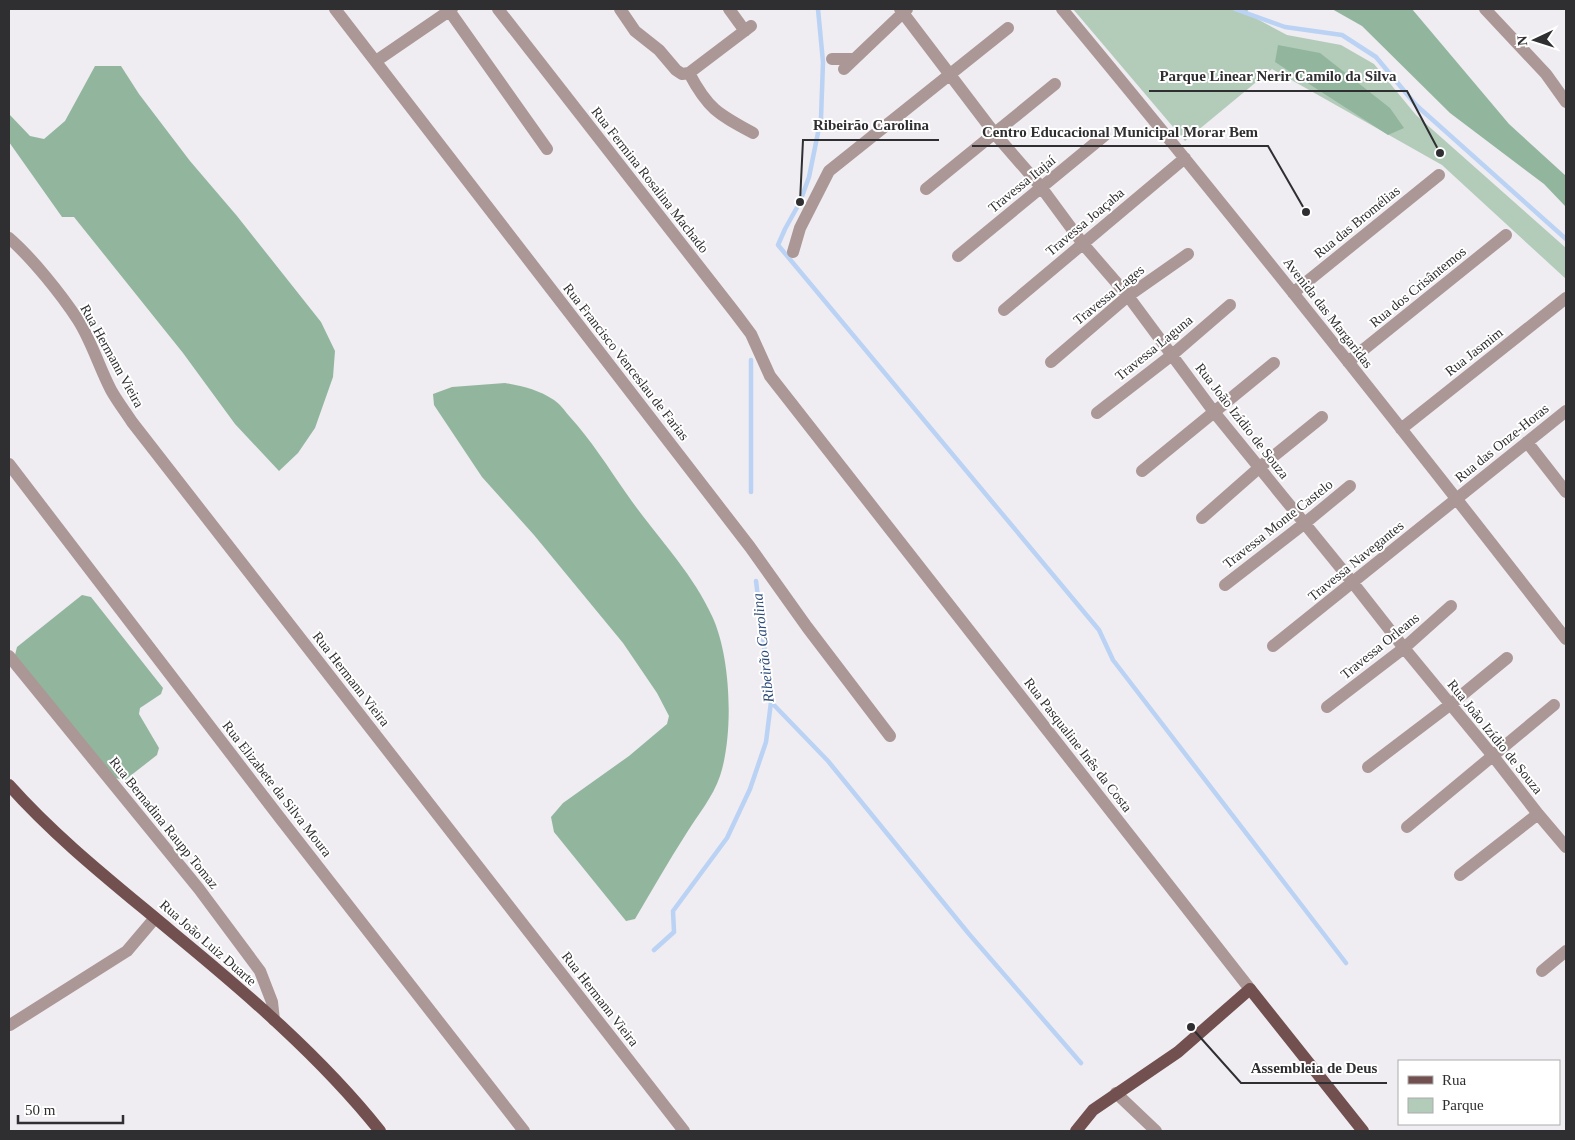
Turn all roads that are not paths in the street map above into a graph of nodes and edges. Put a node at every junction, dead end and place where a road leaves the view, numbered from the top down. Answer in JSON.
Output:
{"nodes":[{"id":1,"x":336,"y":9,"type":"edge"},
{"id":2,"x":450,"y":9,"type":"edge"},
{"id":3,"x":498,"y":9,"type":"edge"},
{"id":4,"x":620,"y":9,"type":"edge"},
{"id":5,"x":730,"y":9,"type":"edge"},
{"id":6,"x":1062,"y":9,"type":"edge"},
{"id":7,"x":1485,"y":9,"type":"edge"},
{"id":8,"x":903,"y":10,"type":"edge"},
{"id":9,"x":1008,"y":28,"type":"dead end"},
{"id":10,"x":832,"y":59,"type":"dead end"},
{"id":11,"x":854,"y":60,"type":"junction"},
{"id":12,"x":376,"y":61,"type":"junction"},
{"id":13,"x":844,"y":69,"type":"dead end"},
{"id":14,"x":689,"y":73,"type":"junction"},
{"id":15,"x":949,"y":75,"type":"junction"},
{"id":16,"x":1055,"y":84,"type":"dead end"},
{"id":17,"x":1566,"y":102,"type":"edge"},
{"id":18,"x":753,"y":133,"type":"dead end"},
{"id":19,"x":995,"y":134,"type":"junction"},
{"id":20,"x":1105,"y":136,"type":"dead end"},
{"id":21,"x":546,"y":149,"type":"dead end"},
{"id":22,"x":1185,"y":158,"type":"junction"},
{"id":23,"x":1439,"y":175,"type":"dead end"},
{"id":24,"x":1041,"y":187,"type":"junction"},
{"id":25,"x":926,"y":189,"type":"dead end"},
{"id":26,"x":1506,"y":235,"type":"dead end"},
{"id":27,"x":9,"y":238,"type":"edge"},
{"id":28,"x":1082,"y":244,"type":"junction"},
{"id":29,"x":793,"y":252,"type":"dead end"},
{"id":30,"x":1188,"y":254,"type":"dead end"},
{"id":31,"x":958,"y":256,"type":"dead end"},
{"id":32,"x":1293,"y":293,"type":"junction"},
{"id":33,"x":1128,"y":296,"type":"junction"},
{"id":34,"x":1566,"y":298,"type":"edge"},
{"id":35,"x":1230,"y":305,"type":"dead end"},
{"id":36,"x":1004,"y":310,"type":"dead end"},
{"id":37,"x":1172,"y":355,"type":"junction"},
{"id":38,"x":1051,"y":362,"type":"dead end"},
{"id":39,"x":1348,"y":362,"type":"junction"},
{"id":40,"x":1274,"y":363,"type":"dead end"},
{"id":41,"x":770,"y":376,"type":"joint"},
{"id":42,"x":1566,"y":411,"type":"edge"},
{"id":43,"x":1214,"y":412,"type":"junction"},
{"id":44,"x":1097,"y":413,"type":"dead end"},
{"id":45,"x":1322,"y":417,"type":"dead end"},
{"id":46,"x":1401,"y":429,"type":"junction"},
{"id":47,"x":1527,"y":442,"type":"junction"},
{"id":48,"x":9,"y":464,"type":"edge"},
{"id":49,"x":1260,"y":467,"type":"junction"},
{"id":50,"x":1142,"y":471,"type":"dead end"},
{"id":51,"x":1350,"y":486,"type":"dead end"},
{"id":52,"x":1566,"y":492,"type":"edge"},
{"id":53,"x":1457,"y":499,"type":"junction"},
{"id":54,"x":1202,"y":518,"type":"dead end"},
{"id":55,"x":1305,"y":524,"type":"junction"},
{"id":56,"x":1354,"y":582,"type":"junction"},
{"id":57,"x":1225,"y":585,"type":"dead end"},
{"id":58,"x":1451,"y":606,"type":"dead end"},
{"id":59,"x":1566,"y":640,"type":"edge"},
{"id":60,"x":1273,"y":646,"type":"dead end"},
{"id":61,"x":1404,"y":648,"type":"junction"},
{"id":62,"x":9,"y":656,"type":"edge"},
{"id":63,"x":1507,"y":658,"type":"dead end"},
{"id":64,"x":1451,"y":704,"type":"junction"},
{"id":65,"x":1554,"y":705,"type":"dead end"},
{"id":66,"x":1327,"y":707,"type":"dead end"},
{"id":67,"x":890,"y":736,"type":"dead end"},
{"id":68,"x":1493,"y":756,"type":"junction"},
{"id":69,"x":1368,"y":767,"type":"dead end"},
{"id":70,"x":9,"y":785,"type":"edge"},
{"id":71,"x":1538,"y":814,"type":"junction"},
{"id":72,"x":1407,"y":827,"type":"dead end"},
{"id":73,"x":1566,"y":847,"type":"edge"},
{"id":74,"x":1460,"y":875,"type":"dead end"},
{"id":75,"x":155,"y":918,"type":"junction"},
{"id":76,"x":1566,"y":951,"type":"edge"},
{"id":77,"x":1542,"y":971,"type":"dead end"},
{"id":78,"x":1250,"y":989,"type":"junction"},
{"id":79,"x":274,"y":1020,"type":"junction"},
{"id":80,"x":10,"y":1025,"type":"dead end"},
{"id":81,"x":1116,"y":1093,"type":"junction"},
{"id":82,"x":380,"y":1131,"type":"edge"},
{"id":83,"x":524,"y":1131,"type":"edge"},
{"id":84,"x":684,"y":1131,"type":"edge"},
{"id":85,"x":1076,"y":1131,"type":"edge"},
{"id":86,"x":1156,"y":1131,"type":"edge"},
{"id":87,"x":1363,"y":1131,"type":"edge"}],
"edges":[{"from":1,"to":12,"type":"street","name":"Rua Francisco Venceslau de Farias"},
{"from":2,"to":12,"type":"street"},
{"from":2,"to":21,"type":"street"},
{"from":3,"to":41,"type":"street","name":"Rua Fermina Rosalina Machado"},
{"from":4,"to":14,"type":"street"},
{"from":5,"to":14,"type":"street"},
{"from":6,"to":22,"type":"street","name":"Avenida das Margaridas"},
{"from":7,"to":17,"type":"street"},
{"from":8,"to":11,"type":"street"},
{"from":8,"to":15,"type":"street","name":"Rua João Izídio de Souza"},
{"from":9,"to":15,"type":"street"},
{"from":10,"to":11,"type":"street"},
{"from":11,"to":13,"type":"street"},
{"from":12,"to":67,"type":"street","name":"Rua Francisco Venceslau de Farias"},
{"from":14,"to":18,"type":"street"},
{"from":15,"to":19,"type":"street","name":"Rua João Izídio de Souza"},
{"from":15,"to":29,"type":"street"},
{"from":16,"to":19,"type":"street"},
{"from":19,"to":24,"type":"street","name":"Rua João Izídio de Souza"},
{"from":19,"to":25,"type":"street"},
{"from":20,"to":24,"type":"street","name":"Travessa Itajaí"},
{"from":22,"to":28,"type":"street","name":"Travessa Joaçaba"},
{"from":22,"to":32,"type":"street","name":"Avenida das Margaridas"},
{"from":23,"to":32,"type":"street","name":"Rua das Bromélias"},
{"from":24,"to":28,"type":"street","name":"Rua João Izídio de Souza"},
{"from":24,"to":31,"type":"street","name":"Travessa Itajaí"},
{"from":26,"to":39,"type":"street","name":"Rua dos Crisântemos"},
{"from":27,"to":84,"type":"street","name":"Rua Hermann Vieira"},
{"from":28,"to":33,"type":"street","name":"Rua João Izídio de Souza"},
{"from":28,"to":36,"type":"street","name":"Travessa Joaçaba"},
{"from":30,"to":33,"type":"street","name":"Travessa Lages"},
{"from":32,"to":39,"type":"street","name":"Avenida das Margaridas"},
{"from":33,"to":37,"type":"street","name":"Rua João Izídio de Souza"},
{"from":33,"to":38,"type":"street","name":"Travessa Lages"},
{"from":34,"to":46,"type":"street","name":"Rua Jasmim"},
{"from":35,"to":37,"type":"street","name":"Travessa Laguna"},
{"from":37,"to":43,"type":"street","name":"Rua João Izídio de Souza"},
{"from":37,"to":44,"type":"street","name":"Travessa Laguna"},
{"from":39,"to":46,"type":"street","name":"Avenida das Margaridas"},
{"from":40,"to":43,"type":"street"},
{"from":41,"to":78,"type":"street","name":"Rua Pasqualine Inês da Costa"},
{"from":42,"to":47,"type":"street","name":"Rua das Onze-Horas"},
{"from":43,"to":49,"type":"street","name":"Rua João Izídio de Souza"},
{"from":43,"to":50,"type":"street"},
{"from":45,"to":49,"type":"street"},
{"from":46,"to":53,"type":"street","name":"Avenida das Margaridas"},
{"from":47,"to":52,"type":"street"},
{"from":47,"to":53,"type":"street","name":"Rua das Onze-Horas"},
{"from":48,"to":83,"type":"street","name":"Rua Elizabete da Silva Moura"},
{"from":49,"to":54,"type":"street"},
{"from":49,"to":55,"type":"street","name":"Rua João Izídio de Souza"},
{"from":51,"to":55,"type":"street","name":"Travessa Monte Castelo"},
{"from":53,"to":56,"type":"street","name":"Travessa Navegantes"},
{"from":53,"to":59,"type":"street","name":"Avenida das Margaridas"},
{"from":55,"to":56,"type":"street","name":"Rua João Izídio de Souza"},
{"from":55,"to":57,"type":"street","name":"Travessa Monte Castelo"},
{"from":56,"to":60,"type":"street","name":"Travessa Navegantes"},
{"from":56,"to":61,"type":"street","name":"Rua João Izídio de Souza"},
{"from":58,"to":61,"type":"street","name":"Travessa Orleans"},
{"from":61,"to":64,"type":"street","name":"Rua João Izídio de Souza"},
{"from":61,"to":66,"type":"street","name":"Travessa Orleans"},
{"from":62,"to":79,"type":"street","name":"Rua Bernadina Raupp Tomaz"},
{"from":63,"to":64,"type":"street"},
{"from":64,"to":68,"type":"street","name":"Rua João Izídio de Souza"},
{"from":64,"to":69,"type":"street"},
{"from":65,"to":68,"type":"street"},
{"from":68,"to":71,"type":"street","name":"Rua João Izídio de Souza"},
{"from":68,"to":72,"type":"street"},
{"from":70,"to":75,"type":"main road","name":"Rua João Luiz Duarte"},
{"from":71,"to":73,"type":"street","name":"Rua João Izídio de Souza"},
{"from":71,"to":74,"type":"street"},
{"from":75,"to":79,"type":"main road","name":"Rua João Luiz Duarte"},
{"from":75,"to":80,"type":"street"},
{"from":76,"to":77,"type":"street"},
{"from":78,"to":81,"type":"main road"},
{"from":78,"to":87,"type":"main road","name":"Rua Pasqualine Inês da Costa"},
{"from":79,"to":82,"type":"main road","name":"Rua João Luiz Duarte"},
{"from":81,"to":85,"type":"main road"},
{"from":81,"to":86,"type":"street"}]}
